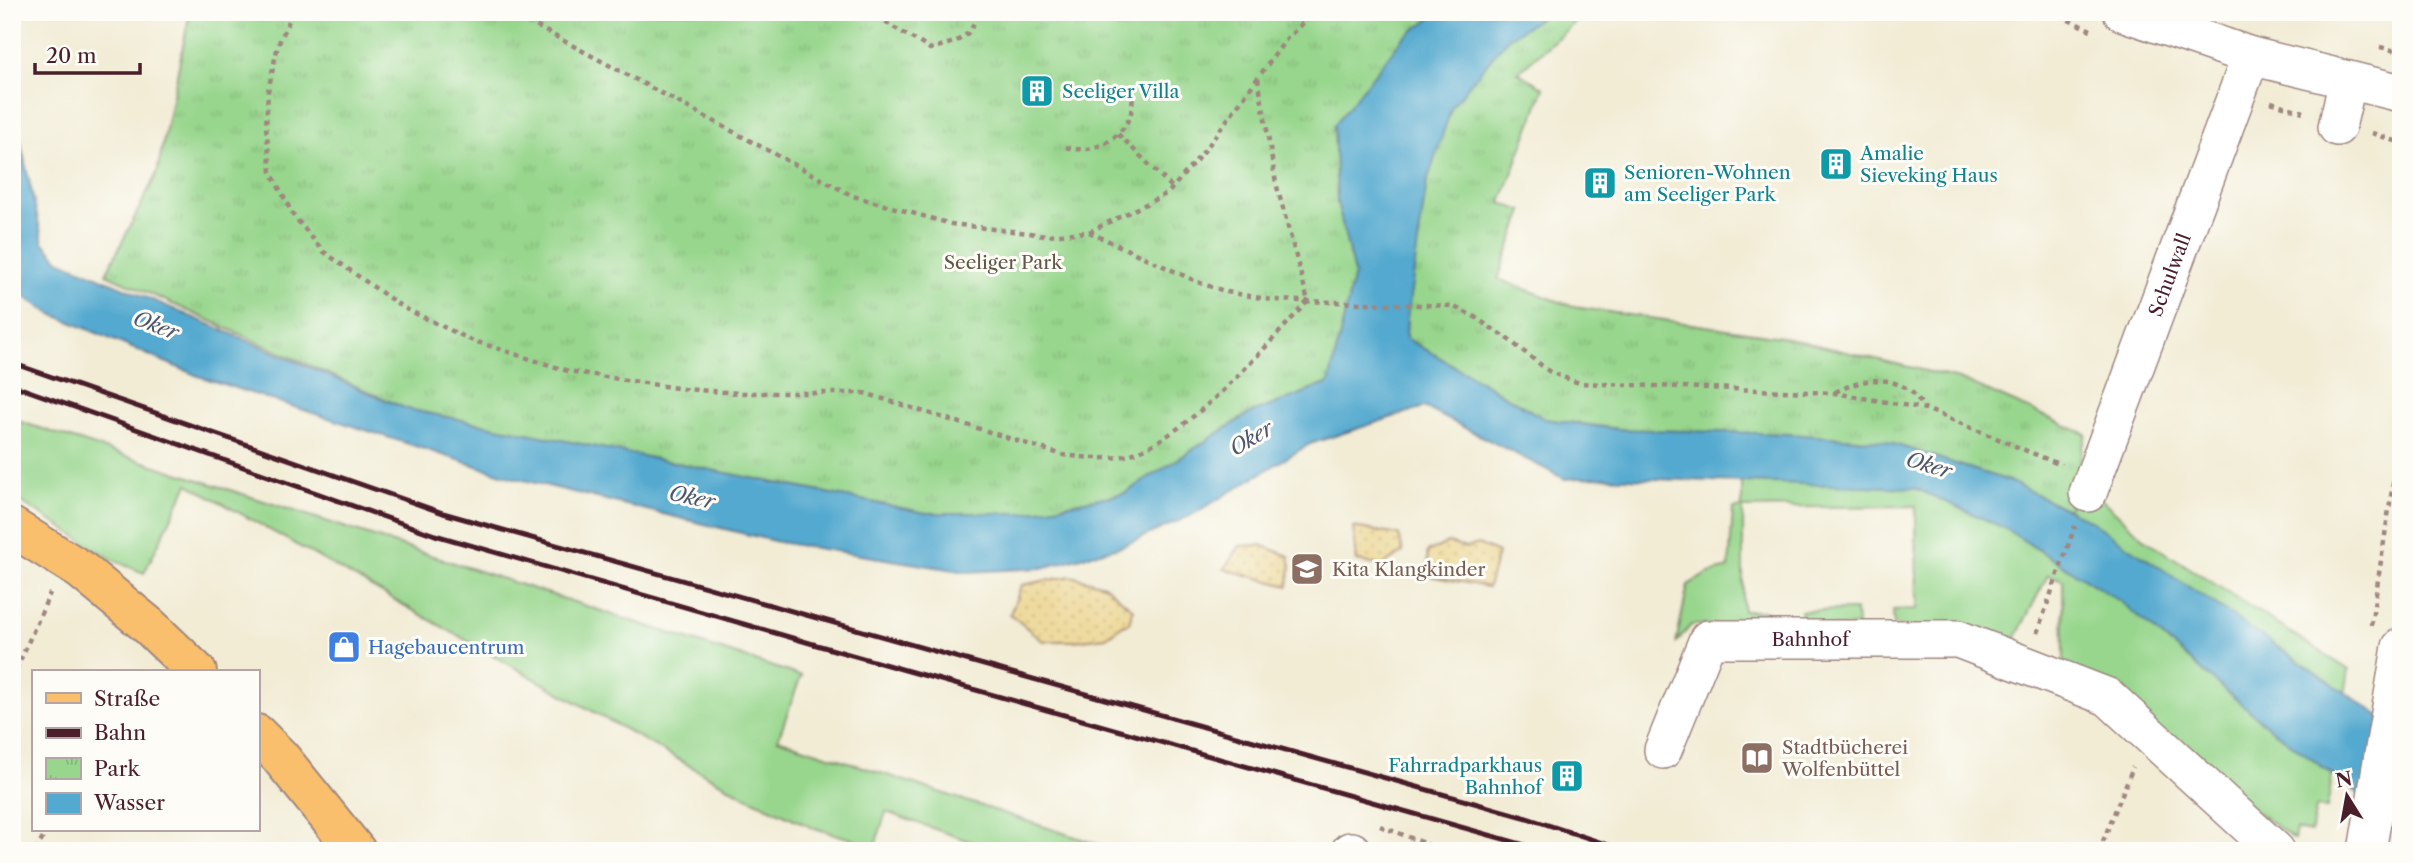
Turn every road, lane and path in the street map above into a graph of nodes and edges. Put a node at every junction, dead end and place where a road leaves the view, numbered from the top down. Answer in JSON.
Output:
{"nodes":[{"id":1,"x":293,"y":12,"type":"edge"},
{"id":2,"x":510,"y":12,"type":"edge"},
{"id":3,"x":869,"y":12,"type":"edge"},
{"id":4,"x":976,"y":12,"type":"edge"},
{"id":5,"x":1315,"y":12,"type":"edge"},
{"id":6,"x":2122,"y":12,"type":"edge"},
{"id":7,"x":2250,"y":56,"type":"junction"},
{"id":8,"x":1258,"y":78,"type":"junction"},
{"id":9,"x":2348,"y":80,"type":"junction"},
{"id":10,"x":1132,"y":85,"type":"dead end"},
{"id":11,"x":2401,"y":93,"type":"edge"},
{"id":12,"x":2337,"y":127,"type":"dead end"},
{"id":13,"x":1118,"y":134,"type":"junction"},
{"id":14,"x":1066,"y":147,"type":"dead end"},
{"id":15,"x":1172,"y":187,"type":"junction"},
{"id":16,"x":1089,"y":232,"type":"junction"},
{"id":17,"x":1308,"y":301,"type":"junction"},
{"id":18,"x":1835,"y":393,"type":"junction"},
{"id":19,"x":1926,"y":409,"type":"junction"},
{"id":20,"x":2401,"y":432,"type":"edge"},
{"id":21,"x":2090,"y":485,"type":"junction"},
{"id":22,"x":2392,"y":495,"type":"junction"},
{"id":23,"x":2401,"y":496,"type":"edge"},
{"id":24,"x":12,"y":527,"type":"edge"},
{"id":25,"x":65,"y":560,"type":"junction"},
{"id":26,"x":2385,"y":641,"type":"edge"},
{"id":27,"x":2026,"y":664,"type":"junction"},
{"id":28,"x":195,"y":670,"type":"edge"},
{"id":29,"x":12,"y":679,"type":"edge"},
{"id":30,"x":2146,"y":734,"type":"junction"},
{"id":31,"x":259,"y":736,"type":"edge"},
{"id":32,"x":1663,"y":750,"type":"dead end"},
{"id":33,"x":1378,"y":825,"type":"dead end"},
{"id":34,"x":47,"y":832,"type":"edge"},
{"id":35,"x":2370,"y":837,"type":"edge"},
{"id":36,"x":35,"y":851,"type":"edge"},
{"id":37,"x":356,"y":851,"type":"edge"},
{"id":38,"x":1445,"y":851,"type":"edge"},
{"id":39,"x":2099,"y":851,"type":"edge"},
{"id":40,"x":2276,"y":851,"type":"edge"}],
"edges":[{"from":1,"to":17,"type":"path"},
{"from":2,"to":16,"type":"path"},
{"from":3,"to":4,"type":"path"},
{"from":5,"to":8,"type":"path"},
{"from":6,"to":7,"type":"street"},
{"from":7,"to":9,"type":"street"},
{"from":7,"to":21,"type":"street","name":"Schulwall"},
{"from":8,"to":15,"type":"path"},
{"from":8,"to":17,"type":"path"},
{"from":9,"to":11,"type":"street"},
{"from":9,"to":12,"type":"street"},
{"from":10,"to":13,"type":"path"},
{"from":13,"to":14,"type":"path"},
{"from":13,"to":15,"type":"path"},
{"from":15,"to":16,"type":"path"},
{"from":16,"to":17,"type":"path"},
{"from":17,"to":18,"type":"path"},
{"from":18,"to":19,"type":"path"},
{"from":18,"to":19,"type":"path"},
{"from":19,"to":21,"type":"path"},
{"from":20,"to":22,"type":"path"},
{"from":21,"to":27,"type":"path"},
{"from":22,"to":23,"type":"path"},
{"from":22,"to":26,"type":"path"},
{"from":24,"to":25,"type":"main road"},
{"from":25,"to":28,"type":"main road"},
{"from":25,"to":29,"type":"path"},
{"from":26,"to":35,"type":"street"},
{"from":27,"to":30,"type":"street","name":"Bahnhof"},
{"from":27,"to":32,"type":"street","name":"Bahnhof"},
{"from":30,"to":39,"type":"path"},
{"from":30,"to":40,"type":"street","name":"Bahnhof"},
{"from":31,"to":37,"type":"main road"},
{"from":33,"to":38,"type":"path"},
{"from":34,"to":36,"type":"path"}]}
